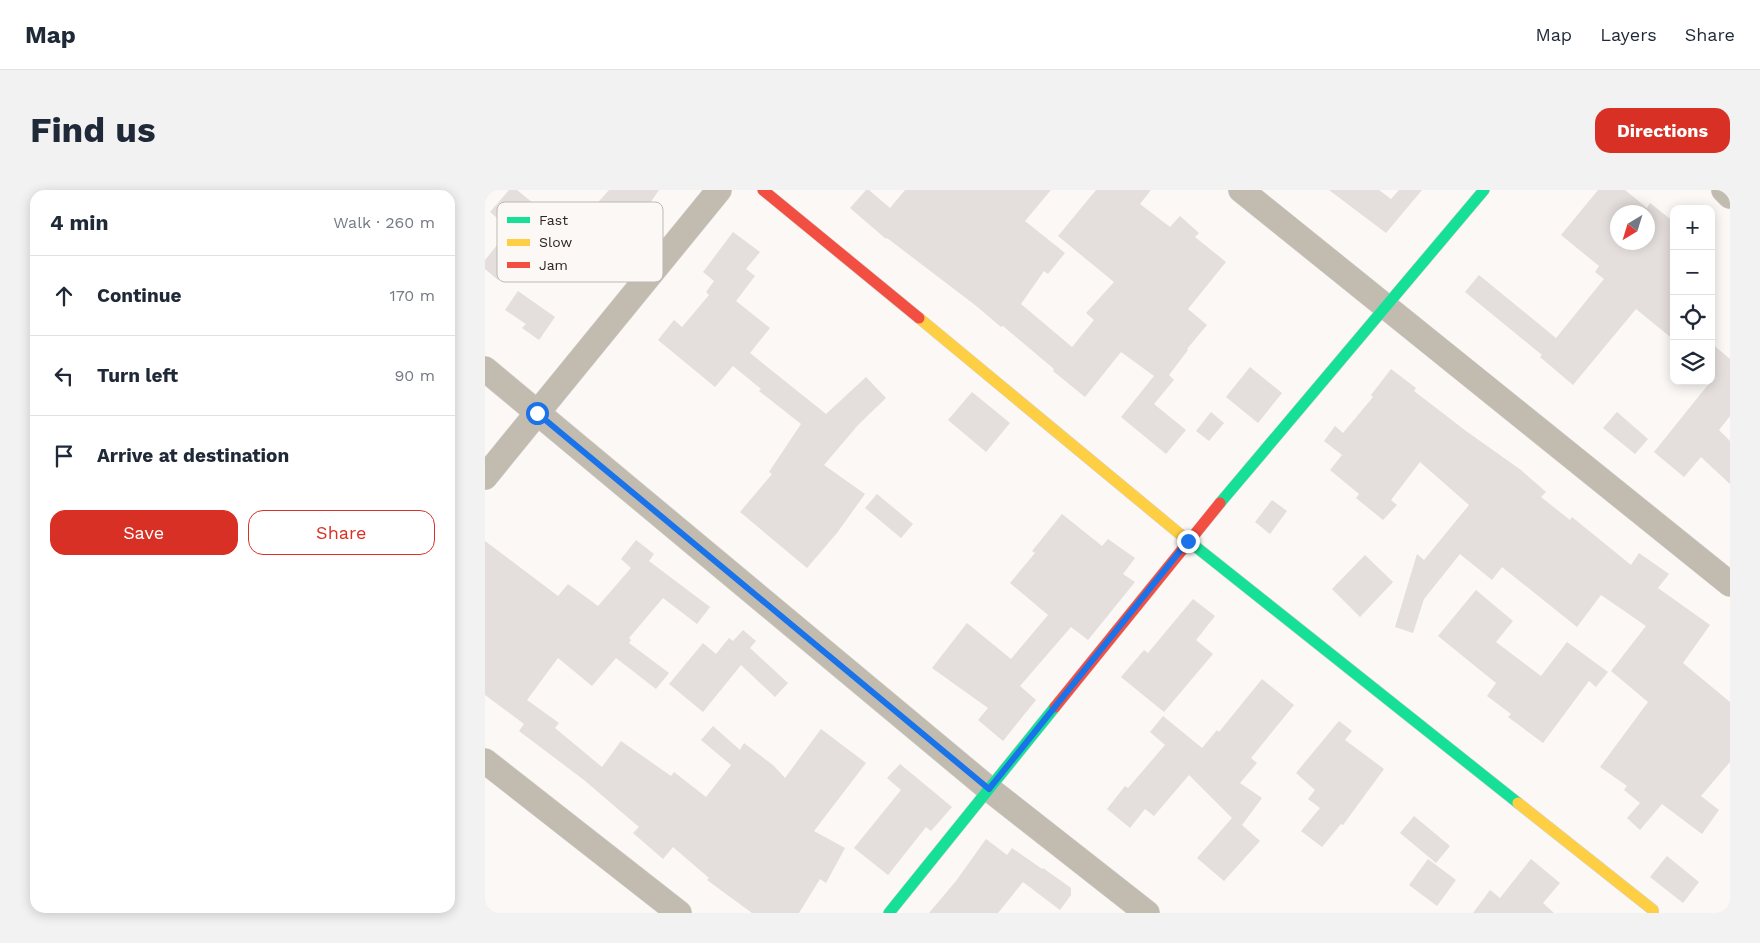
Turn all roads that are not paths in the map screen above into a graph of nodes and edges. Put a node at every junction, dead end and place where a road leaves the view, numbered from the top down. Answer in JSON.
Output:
{"nodes":[{"id":1,"x":719,"y":190,"type":"edge"},
{"id":2,"x":763,"y":190,"type":"edge"},
{"id":3,"x":1241,"y":190,"type":"edge"},
{"id":4,"x":1485,"y":190,"type":"edge"},
{"id":5,"x":1724,"y":190,"type":"edge"},
{"id":6,"x":1730,"y":196,"type":"edge"},
{"id":7,"x":663,"y":259,"type":"edge"},
{"id":8,"x":644,"y":282,"type":"edge"},
{"id":9,"x":1387,"y":307,"type":"junction"},
{"id":10,"x":485,"y":369,"type":"edge"},
{"id":11,"x":537,"y":413,"type":"junction"},
{"id":12,"x":485,"y":477,"type":"edge"},
{"id":13,"x":1188,"y":541,"type":"junction"},
{"id":14,"x":1730,"y":584,"type":"edge"},
{"id":15,"x":485,"y":761,"type":"edge"},
{"id":16,"x":989,"y":789,"type":"junction"},
{"id":17,"x":1653,"y":911,"type":"edge"},
{"id":18,"x":679,"y":913,"type":"edge"},
{"id":19,"x":889,"y":913,"type":"edge"},
{"id":20,"x":1147,"y":913,"type":"edge"}],
"edges":[{"from":1,"to":7,"type":"street"},
{"from":2,"to":13,"type":"street"},
{"from":3,"to":9,"type":"street"},
{"from":4,"to":9,"type":"street"},
{"from":5,"to":6,"type":"street"},
{"from":8,"to":11,"type":"street"},
{"from":9,"to":13,"type":"street"},
{"from":9,"to":14,"type":"street"},
{"from":10,"to":11,"type":"street"},
{"from":11,"to":12,"type":"street"},
{"from":11,"to":16,"type":"street"},
{"from":13,"to":16,"type":"street"},
{"from":13,"to":17,"type":"street"},
{"from":15,"to":18,"type":"street"},
{"from":16,"to":19,"type":"street"},
{"from":16,"to":20,"type":"street"}]}
